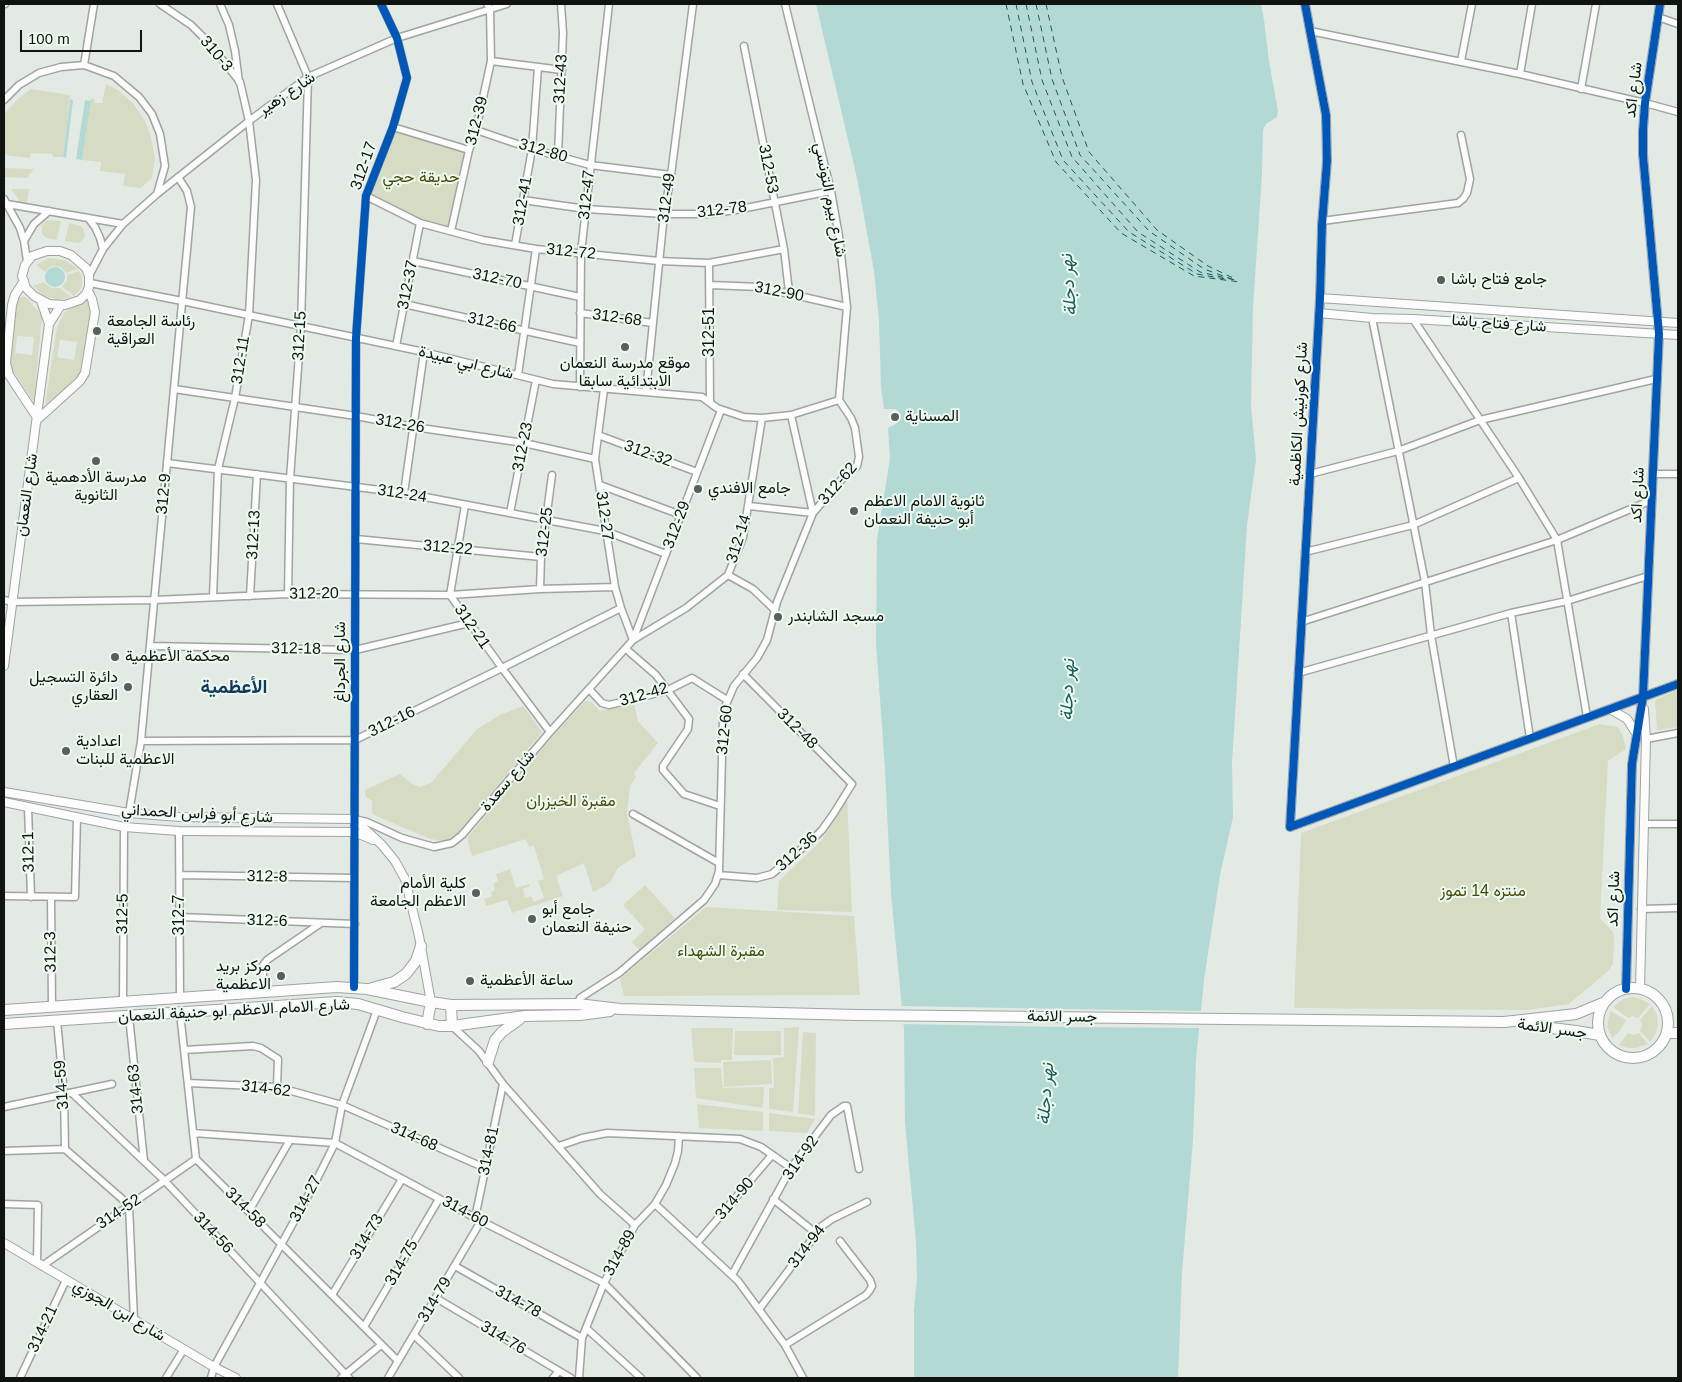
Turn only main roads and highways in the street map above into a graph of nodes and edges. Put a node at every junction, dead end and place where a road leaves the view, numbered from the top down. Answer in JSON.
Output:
{"nodes":[{"id":1,"x":421,"y":946,"type":"road end"},
{"id":2,"x":367,"y":989,"type":"junction"},
{"id":3,"x":431,"y":1002,"type":"junction"},
{"id":4,"x":1605,"y":1002,"type":"junction"},
{"id":5,"x":451,"y":1005,"type":"junction"},
{"id":6,"x":621,"y":1009,"type":"junction"},
{"id":7,"x":4,"y":1010,"type":"edge"},
{"id":8,"x":1667,"y":1015,"type":"junction"},
{"id":9,"x":1678,"y":1015,"type":"edge"},
{"id":10,"x":525,"y":1016,"type":"junction"},
{"id":11,"x":1504,"y":1022,"type":"junction"},
{"id":12,"x":4,"y":1024,"type":"edge"},
{"id":13,"x":427,"y":1024,"type":"junction"},
{"id":14,"x":452,"y":1026,"type":"junction"},
{"id":15,"x":1667,"y":1033,"type":"junction"},
{"id":16,"x":1678,"y":1033,"type":"edge"},
{"id":17,"x":1600,"y":1036,"type":"junction"},
{"id":18,"x":488,"y":1062,"type":"road end"}],
"edges":[{"from":1,"to":2,"type":"main road"},
{"from":2,"to":3,"type":"main road","name":"شارع الامام الاعظم ابو حنيفة النعمان"},
{"from":2,"to":7,"type":"main road","name":"شارع الامام الاعظم ابو حنيفة النعمان"},
{"from":3,"to":5,"type":"main road","name":"شارع الامام الاعظم ابو حنيفة النعمان"},
{"from":3,"to":13,"type":"main road"},
{"from":4,"to":8,"type":"main road"},
{"from":4,"to":11,"type":"main road","name":"جسر الائمة"},
{"from":4,"to":17,"type":"main road"},
{"from":5,"to":6,"type":"main road","name":"شارع الامام الاعظم ابو حنيفة النعمان"},
{"from":5,"to":14,"type":"main road"},
{"from":6,"to":10,"type":"main road","name":"شارع الامام الاعظم ابو حنيفة النعمان"},
{"from":6,"to":11,"type":"main road","name":"جسر الائمة"},
{"from":8,"to":9,"type":"main road"},
{"from":8,"to":15,"type":"main road"},
{"from":10,"to":14,"type":"main road","name":"شارع الامام الاعظم ابو حنيفة النعمان"},
{"from":10,"to":18,"type":"main road"},
{"from":11,"to":17,"type":"main road","name":"جسر الائمة"},
{"from":12,"to":13,"type":"main road","name":"شارع الامام الاعظم ابو حنيفة النعمان"},
{"from":13,"to":14,"type":"main road","name":"شارع الامام الاعظم ابو حنيفة النعمان"},
{"from":15,"to":16,"type":"main road"},
{"from":15,"to":17,"type":"main road"}]}
